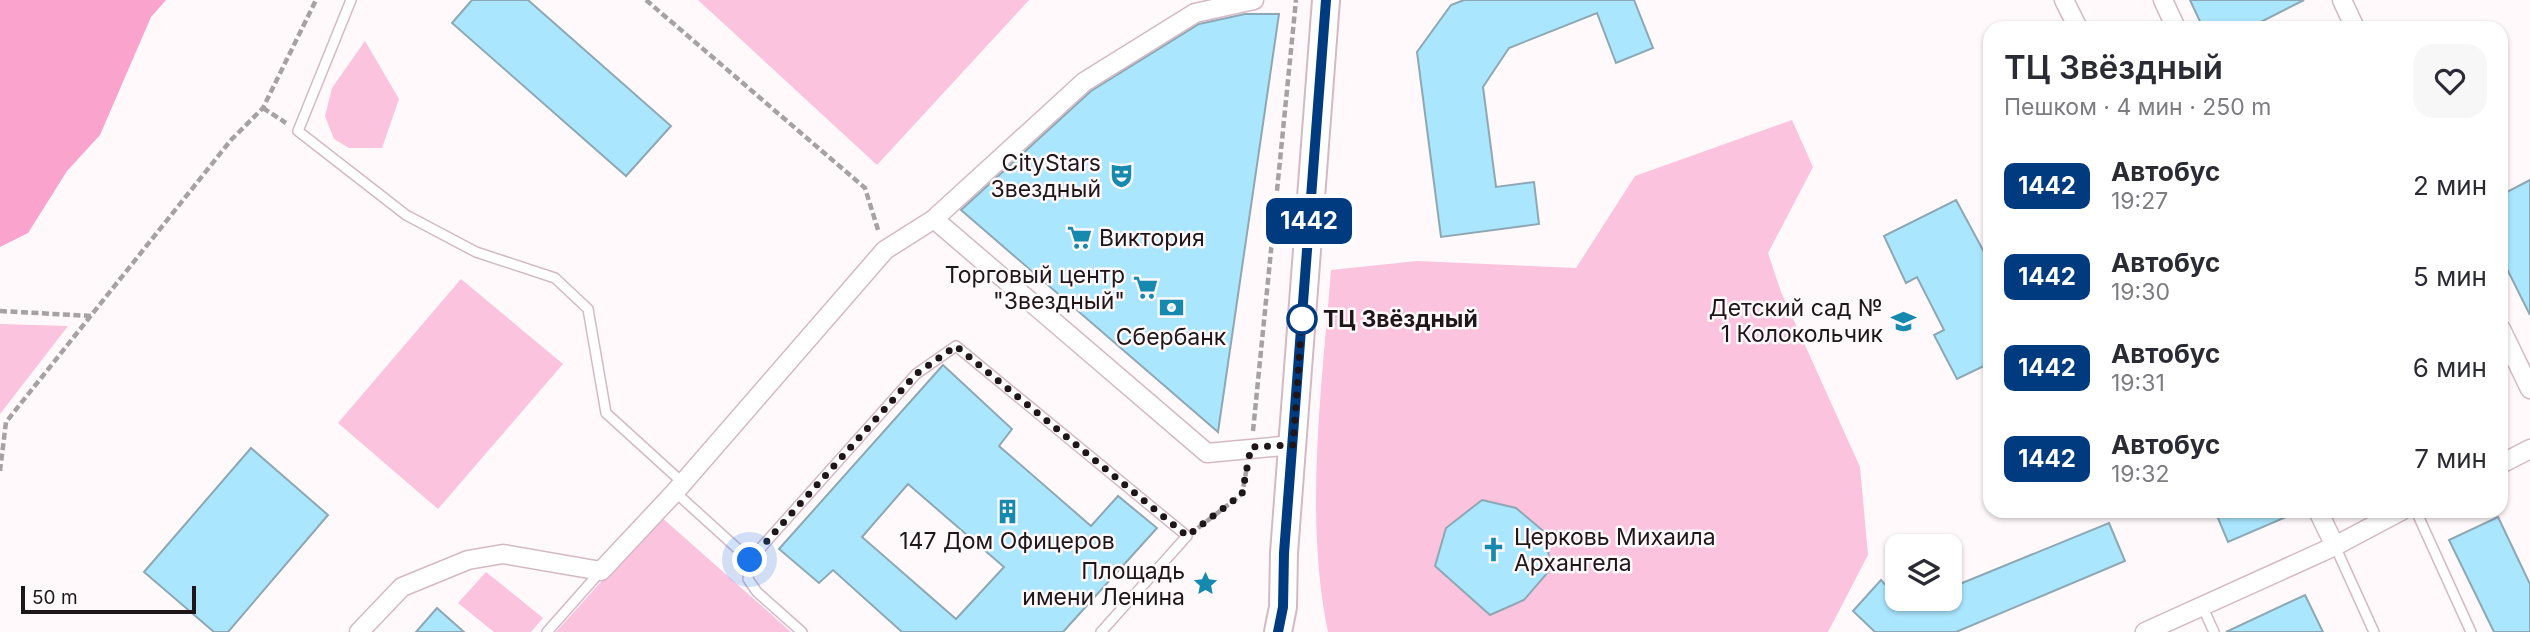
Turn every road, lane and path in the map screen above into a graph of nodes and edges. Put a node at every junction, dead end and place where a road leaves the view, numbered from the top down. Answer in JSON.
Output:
{"nodes":[{"id":1,"x":316,"y":0,"type":"edge"},
{"id":2,"x":351,"y":0,"type":"edge"},
{"id":3,"x":646,"y":0,"type":"edge"},
{"id":4,"x":1254,"y":0,"type":"edge"},
{"id":5,"x":1297,"y":0,"type":"edge"},
{"id":6,"x":1326,"y":0,"type":"edge"},
{"id":7,"x":2064,"y":0,"type":"edge"},
{"id":8,"x":2163,"y":0,"type":"edge"},
{"id":9,"x":2342,"y":0,"type":"edge"},
{"id":10,"x":1197,"y":6,"type":"edge"},
{"id":11,"x":2074,"y":21,"type":"edge"},
{"id":12,"x":2173,"y":21,"type":"edge"},
{"id":13,"x":2352,"y":21,"type":"edge"},
{"id":14,"x":263,"y":108,"type":"junction"},
{"id":15,"x":298,"y":131,"type":"junction"},
{"id":16,"x":934,"y":219,"type":"junction"},
{"id":17,"x":885,"y":250,"type":"junction"},
{"id":18,"x":0,"y":311,"type":"edge"},
{"id":19,"x":92,"y":316,"type":"junction"},
{"id":20,"x":2508,"y":343,"type":"edge"},
{"id":21,"x":2530,"y":389,"type":"edge"},
{"id":22,"x":1293,"y":445,"type":"junction"},
{"id":23,"x":1251,"y":447,"type":"junction"},
{"id":24,"x":2530,"y":449,"type":"edge"},
{"id":25,"x":2508,"y":460,"type":"edge"},
{"id":26,"x":0,"y":471,"type":"edge"},
{"id":27,"x":679,"y":488,"type":"junction"},
{"id":28,"x":2321,"y":518,"type":"edge"},
{"id":29,"x":2386,"y":518,"type":"edge"},
{"id":30,"x":2419,"y":518,"type":"edge"},
{"id":31,"x":1187,"y":536,"type":"junction"},
{"id":32,"x":2335,"y":546,"type":"junction"},
{"id":33,"x":750,"y":560,"type":"junction"},
{"id":34,"x":601,"y":570,"type":"junction"},
{"id":35,"x":2203,"y":606,"type":"junction"},
{"id":36,"x":1284,"y":624,"type":"edge"},
{"id":37,"x":359,"y":632,"type":"edge"},
{"id":38,"x":547,"y":632,"type":"edge"},
{"id":39,"x":802,"y":632,"type":"edge"},
{"id":40,"x":1101,"y":632,"type":"edge"},
{"id":41,"x":2145,"y":632,"type":"edge"},
{"id":42,"x":2214,"y":632,"type":"edge"},
{"id":43,"x":2374,"y":632,"type":"edge"},
{"id":44,"x":2471,"y":632,"type":"edge"}],
"edges":[{"from":1,"to":14,"type":"path"},
{"from":2,"to":15,"type":"lane"},
{"from":3,"to":17,"type":"path"},
{"from":4,"to":10,"type":"street"},
{"from":5,"to":23,"type":"path"},
{"from":6,"to":22,"type":"street"},
{"from":7,"to":11,"type":"street"},
{"from":8,"to":12,"type":"street"},
{"from":9,"to":13,"type":"street"},
{"from":10,"to":16,"type":"street"},
{"from":14,"to":15,"type":"path"},
{"from":14,"to":19,"type":"path"},
{"from":15,"to":27,"type":"lane"},
{"from":16,"to":17,"type":"street"},
{"from":16,"to":23,"type":"street"},
{"from":17,"to":27,"type":"street"},
{"from":18,"to":19,"type":"path"},
{"from":19,"to":26,"type":"path"},
{"from":20,"to":21,"type":"street"},
{"from":22,"to":23,"type":"street"},
{"from":22,"to":36,"type":"street"},
{"from":23,"to":31,"type":"path"},
{"from":24,"to":25,"type":"street"},
{"from":27,"to":33,"type":"lane"},
{"from":27,"to":34,"type":"street"},
{"from":28,"to":32,"type":"street"},
{"from":29,"to":32,"type":"street"},
{"from":30,"to":44,"type":"lane"},
{"from":31,"to":33,"type":"lane"},
{"from":31,"to":40,"type":"lane"},
{"from":32,"to":35,"type":"street"},
{"from":32,"to":43,"type":"lane"},
{"from":33,"to":39,"type":"lane"},
{"from":34,"to":37,"type":"street"},
{"from":34,"to":38,"type":"lane"},
{"from":35,"to":41,"type":"street"},
{"from":35,"to":42,"type":"lane"}]}
